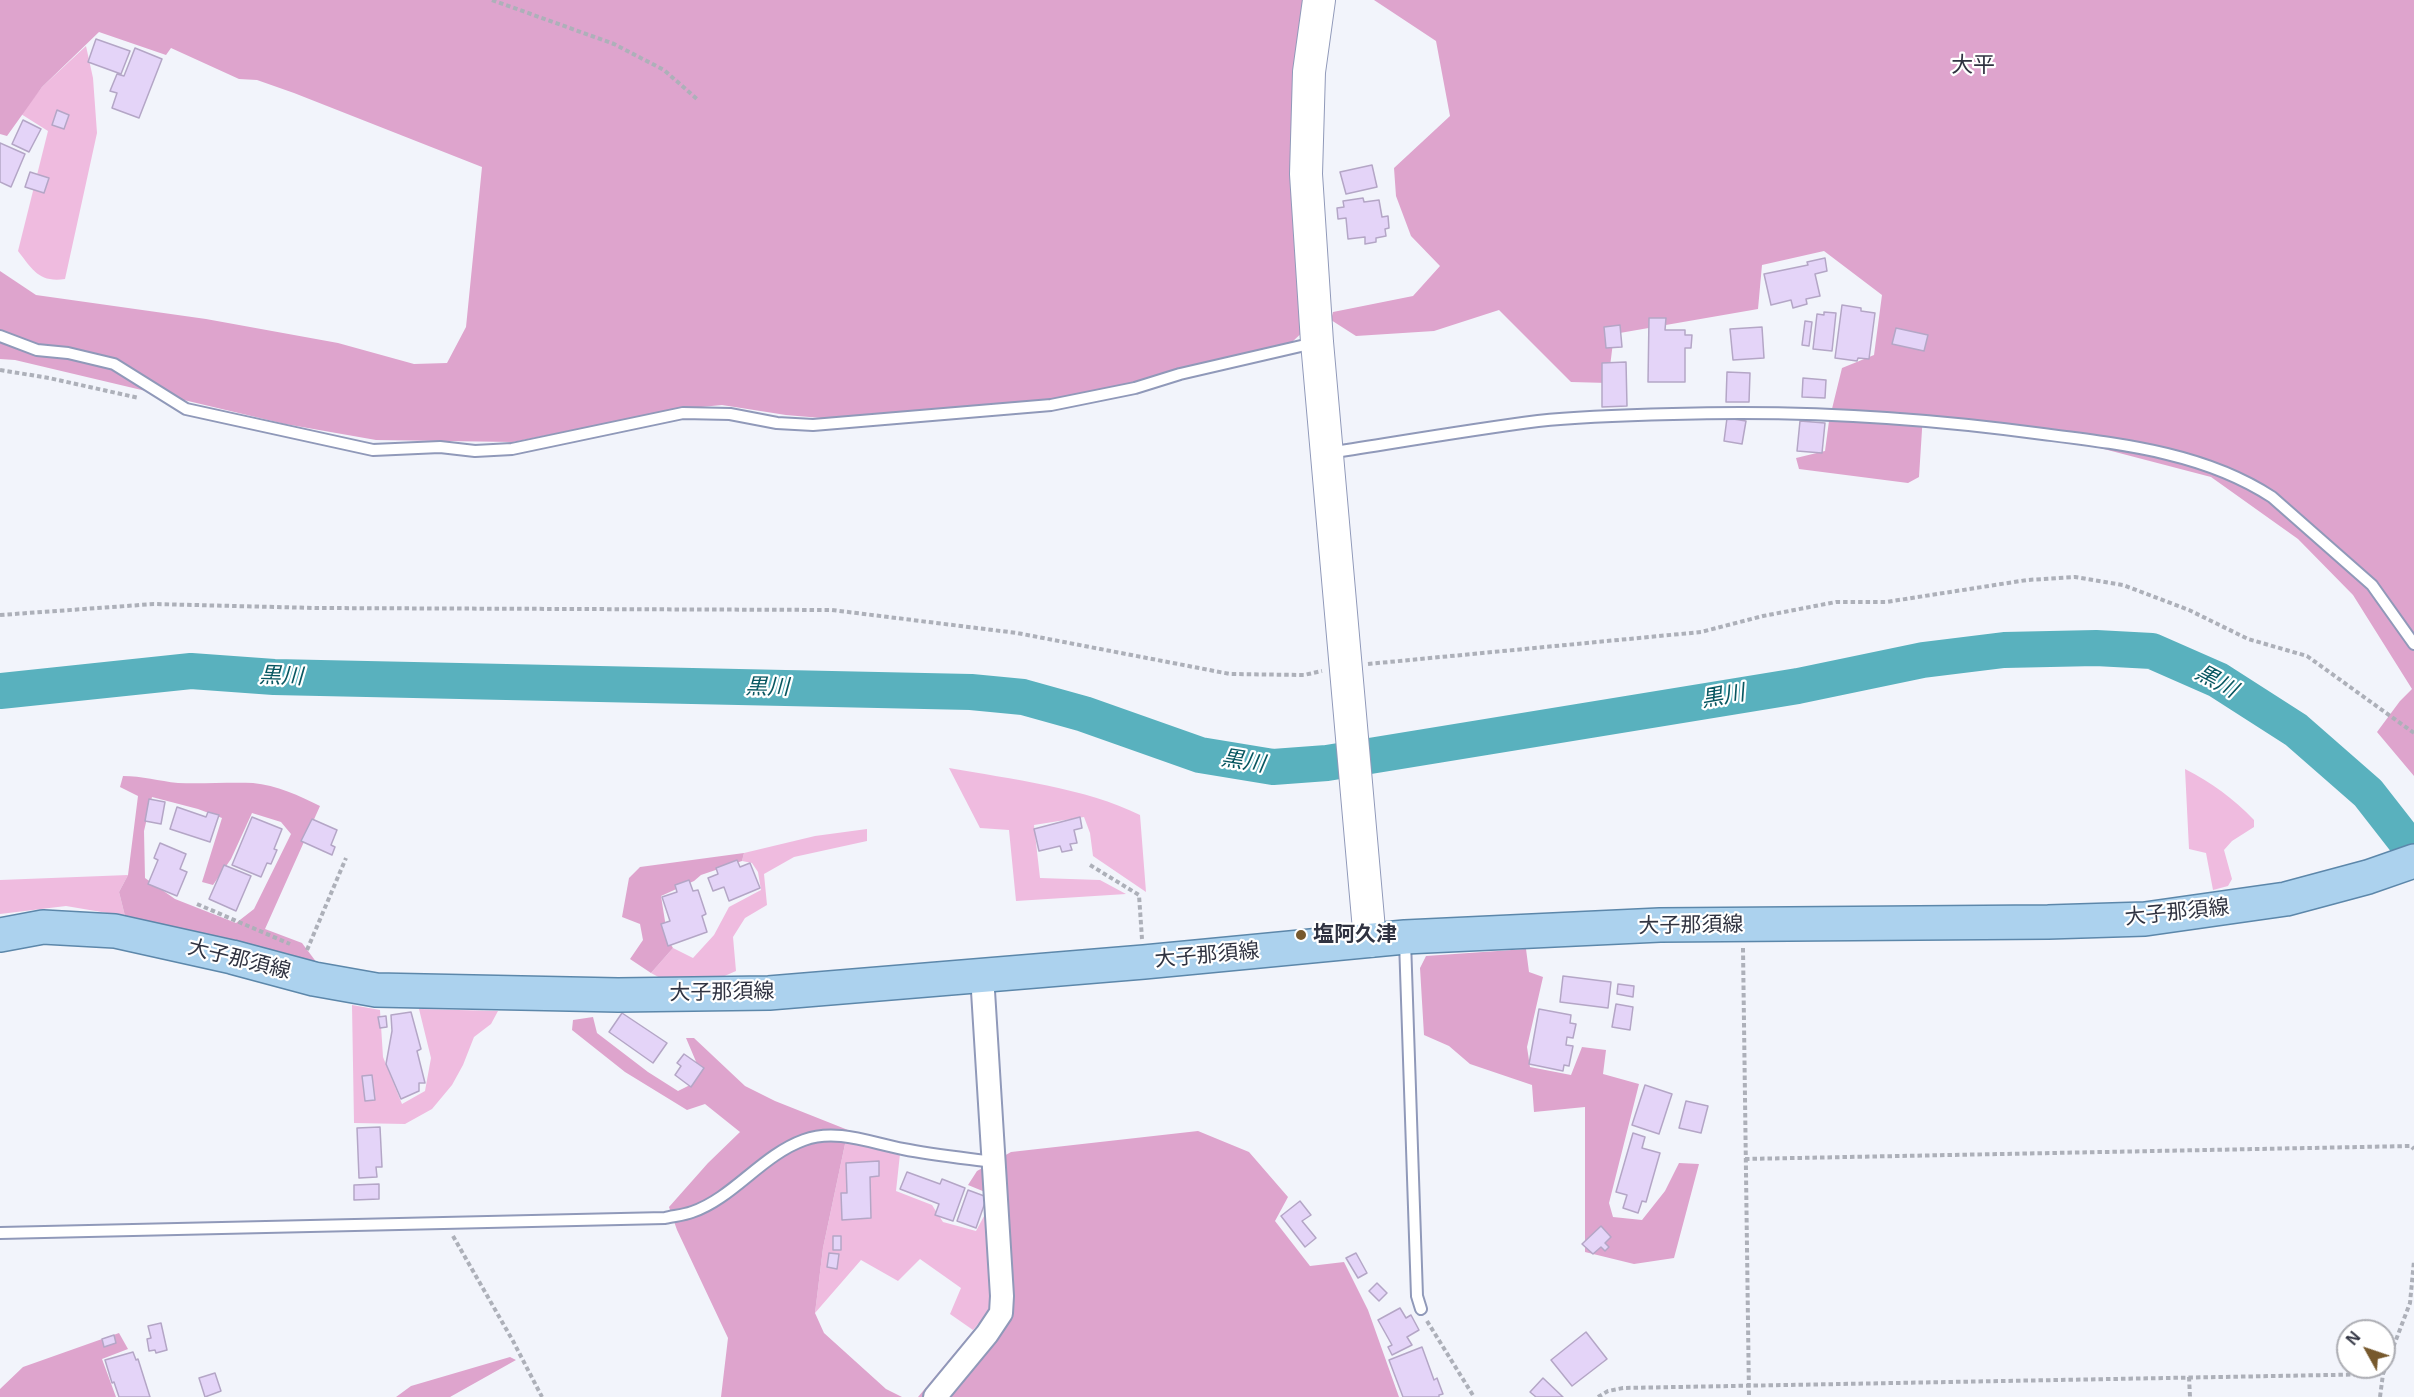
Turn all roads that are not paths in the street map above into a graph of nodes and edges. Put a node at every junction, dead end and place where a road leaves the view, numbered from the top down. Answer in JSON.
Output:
{"nodes":[{"id":1,"x":1319,"y":0,"type":"edge"},
{"id":2,"x":0,"y":336,"type":"edge"},
{"id":3,"x":1317,"y":342,"type":"junction"},
{"id":4,"x":1328,"y":453,"type":"junction"},
{"id":5,"x":2414,"y":644,"type":"edge"},
{"id":6,"x":2414,"y":861,"type":"edge"},
{"id":7,"x":0,"y":935,"type":"edge"},
{"id":8,"x":1405,"y":937,"type":"junction"},
{"id":9,"x":1370,"y":941,"type":"junction"},
{"id":10,"x":982,"y":975,"type":"junction"},
{"id":11,"x":995,"y":1162,"type":"junction"},
{"id":12,"x":0,"y":1233,"type":"edge"},
{"id":13,"x":1421,"y":1309,"type":"road end"},
{"id":14,"x":935,"y":1397,"type":"edge"}],
"edges":[{"from":1,"to":3,"type":"street"},
{"from":2,"to":3,"type":"lane"},
{"from":3,"to":4,"type":"street"},
{"from":4,"to":5,"type":"lane"},
{"from":4,"to":9,"type":"street"},
{"from":6,"to":8,"type":"main road","name":"大子那須線"},
{"from":7,"to":10,"type":"main road","name":"大子那須線"},
{"from":8,"to":9,"type":"main road","name":"大子那須線"},
{"from":8,"to":13,"type":"lane"},
{"from":9,"to":10,"type":"main road","name":"大子那須線"},
{"from":10,"to":11,"type":"street"},
{"from":11,"to":12,"type":"lane"},
{"from":11,"to":14,"type":"street"}]}
